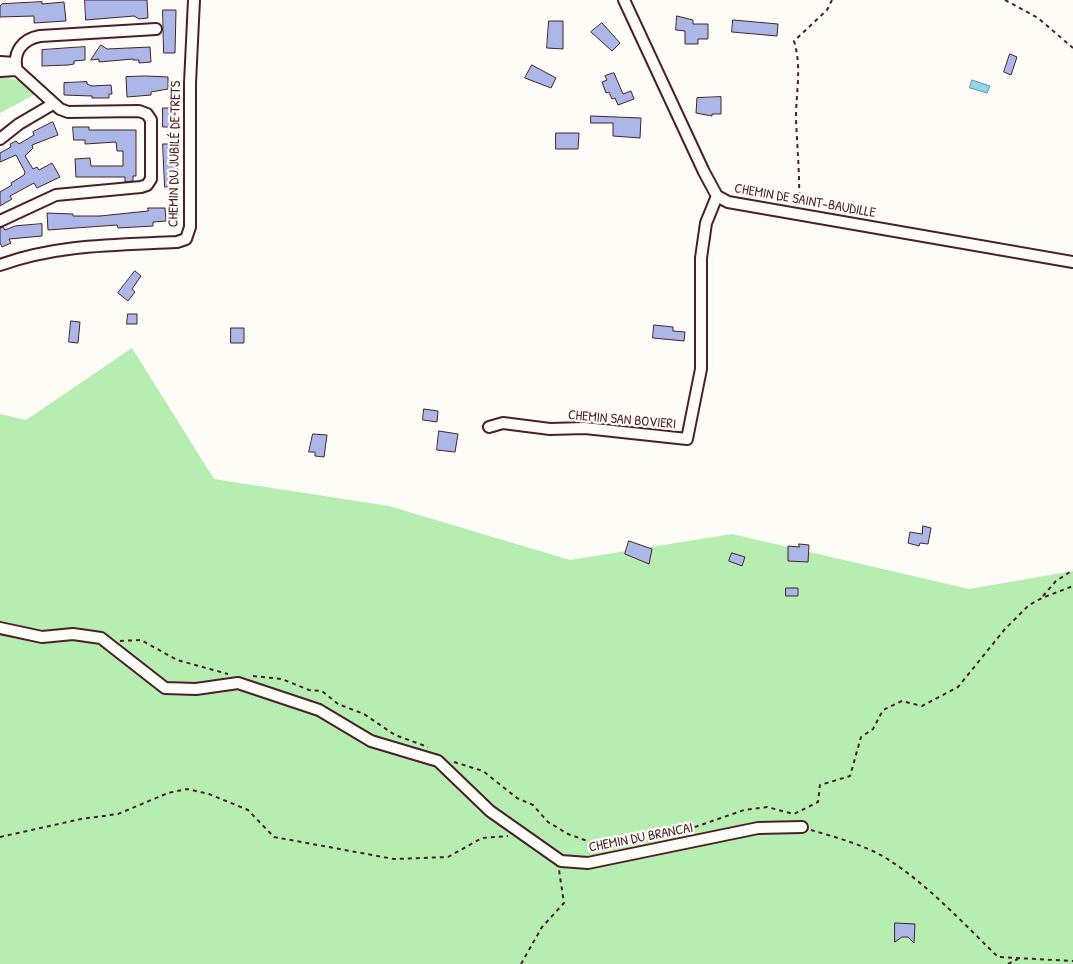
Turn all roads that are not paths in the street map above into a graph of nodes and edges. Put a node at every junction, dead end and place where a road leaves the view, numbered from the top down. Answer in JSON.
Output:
{"nodes":[{"id":1,"x":194,"y":0,"type":"edge"},
{"id":2,"x":624,"y":0,"type":"edge"},
{"id":3,"x":156,"y":29,"type":"dead end"},
{"id":4,"x":0,"y":62,"type":"edge"},
{"id":5,"x":16,"y":66,"type":"junction"},
{"id":6,"x":0,"y":71,"type":"edge"},
{"id":7,"x":53,"y":104,"type":"junction"},
{"id":8,"x":0,"y":139,"type":"edge"},
{"id":9,"x":717,"y":196,"type":"junction"},
{"id":10,"x":0,"y":221,"type":"edge"},
{"id":11,"x":1073,"y":262,"type":"edge"},
{"id":12,"x":0,"y":265,"type":"edge"},
{"id":13,"x":489,"y":427,"type":"dead end"},
{"id":14,"x":0,"y":628,"type":"edge"},
{"id":15,"x":802,"y":827,"type":"road end"}],
"edges":[{"from":1,"to":12,"type":"street","name":"CHEMIN DU JUBILÉ DE TRETS"},
{"from":2,"to":9,"type":"street","name":"CHEMIN DE SAINT-BAUDILLE"},
{"from":3,"to":5,"type":"street"},
{"from":4,"to":5,"type":"street"},
{"from":5,"to":6,"type":"street"},
{"from":5,"to":7,"type":"street"},
{"from":7,"to":8,"type":"street"},
{"from":7,"to":10,"type":"street"},
{"from":9,"to":11,"type":"street","name":"CHEMIN DE SAINT-BAUDILLE"},
{"from":9,"to":13,"type":"street","name":"CHEMIN SAN BOVIERI"},
{"from":14,"to":15,"type":"street","name":"CHEMIN DU BRANCAI"}]}
